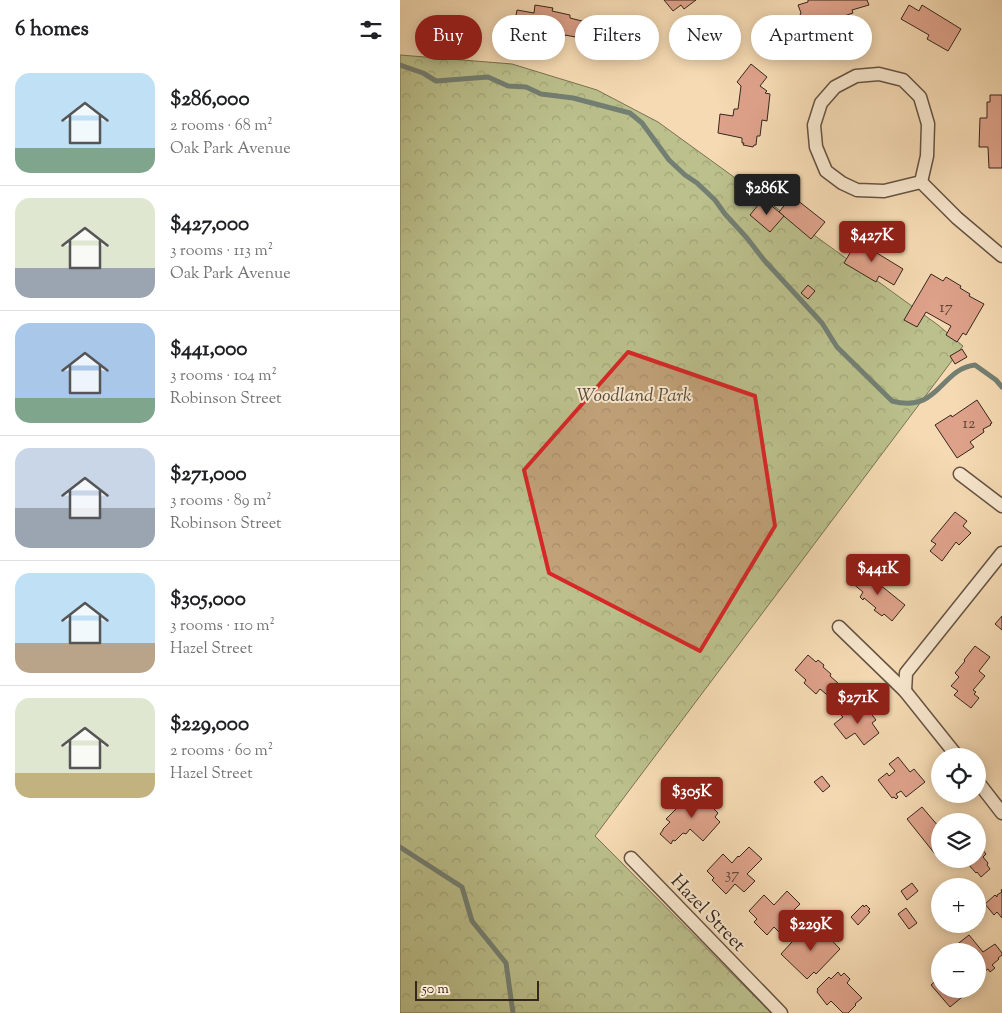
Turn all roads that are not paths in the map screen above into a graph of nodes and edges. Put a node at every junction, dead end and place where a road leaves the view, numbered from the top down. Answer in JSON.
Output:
{"nodes":[{"id":1,"x":921,"y":182,"type":"junction"},
{"id":2,"x":1002,"y":256,"type":"edge"},
{"id":3,"x":960,"y":474,"type":"dead end"},
{"id":4,"x":1002,"y":506,"type":"edge"},
{"id":5,"x":1002,"y":553,"type":"edge"},
{"id":6,"x":839,"y":627,"type":"dead end"},
{"id":7,"x":905,"y":691,"type":"junction"},
{"id":8,"x":951,"y":748,"type":"edge"},
{"id":9,"x":986,"y":792,"type":"edge"},
{"id":10,"x":1002,"y":812,"type":"edge"},
{"id":11,"x":631,"y":858,"type":"dead end"},
{"id":12,"x":781,"y":1013,"type":"edge"}],
"edges":[{"from":1,"to":1,"type":"street"},
{"from":1,"to":2,"type":"street"},
{"from":3,"to":4,"type":"street"},
{"from":5,"to":7,"type":"street"},
{"from":6,"to":7,"type":"street"},
{"from":7,"to":8,"type":"street"},
{"from":9,"to":10,"type":"street"},
{"from":11,"to":12,"type":"street","name":"Hazel Street"}]}
